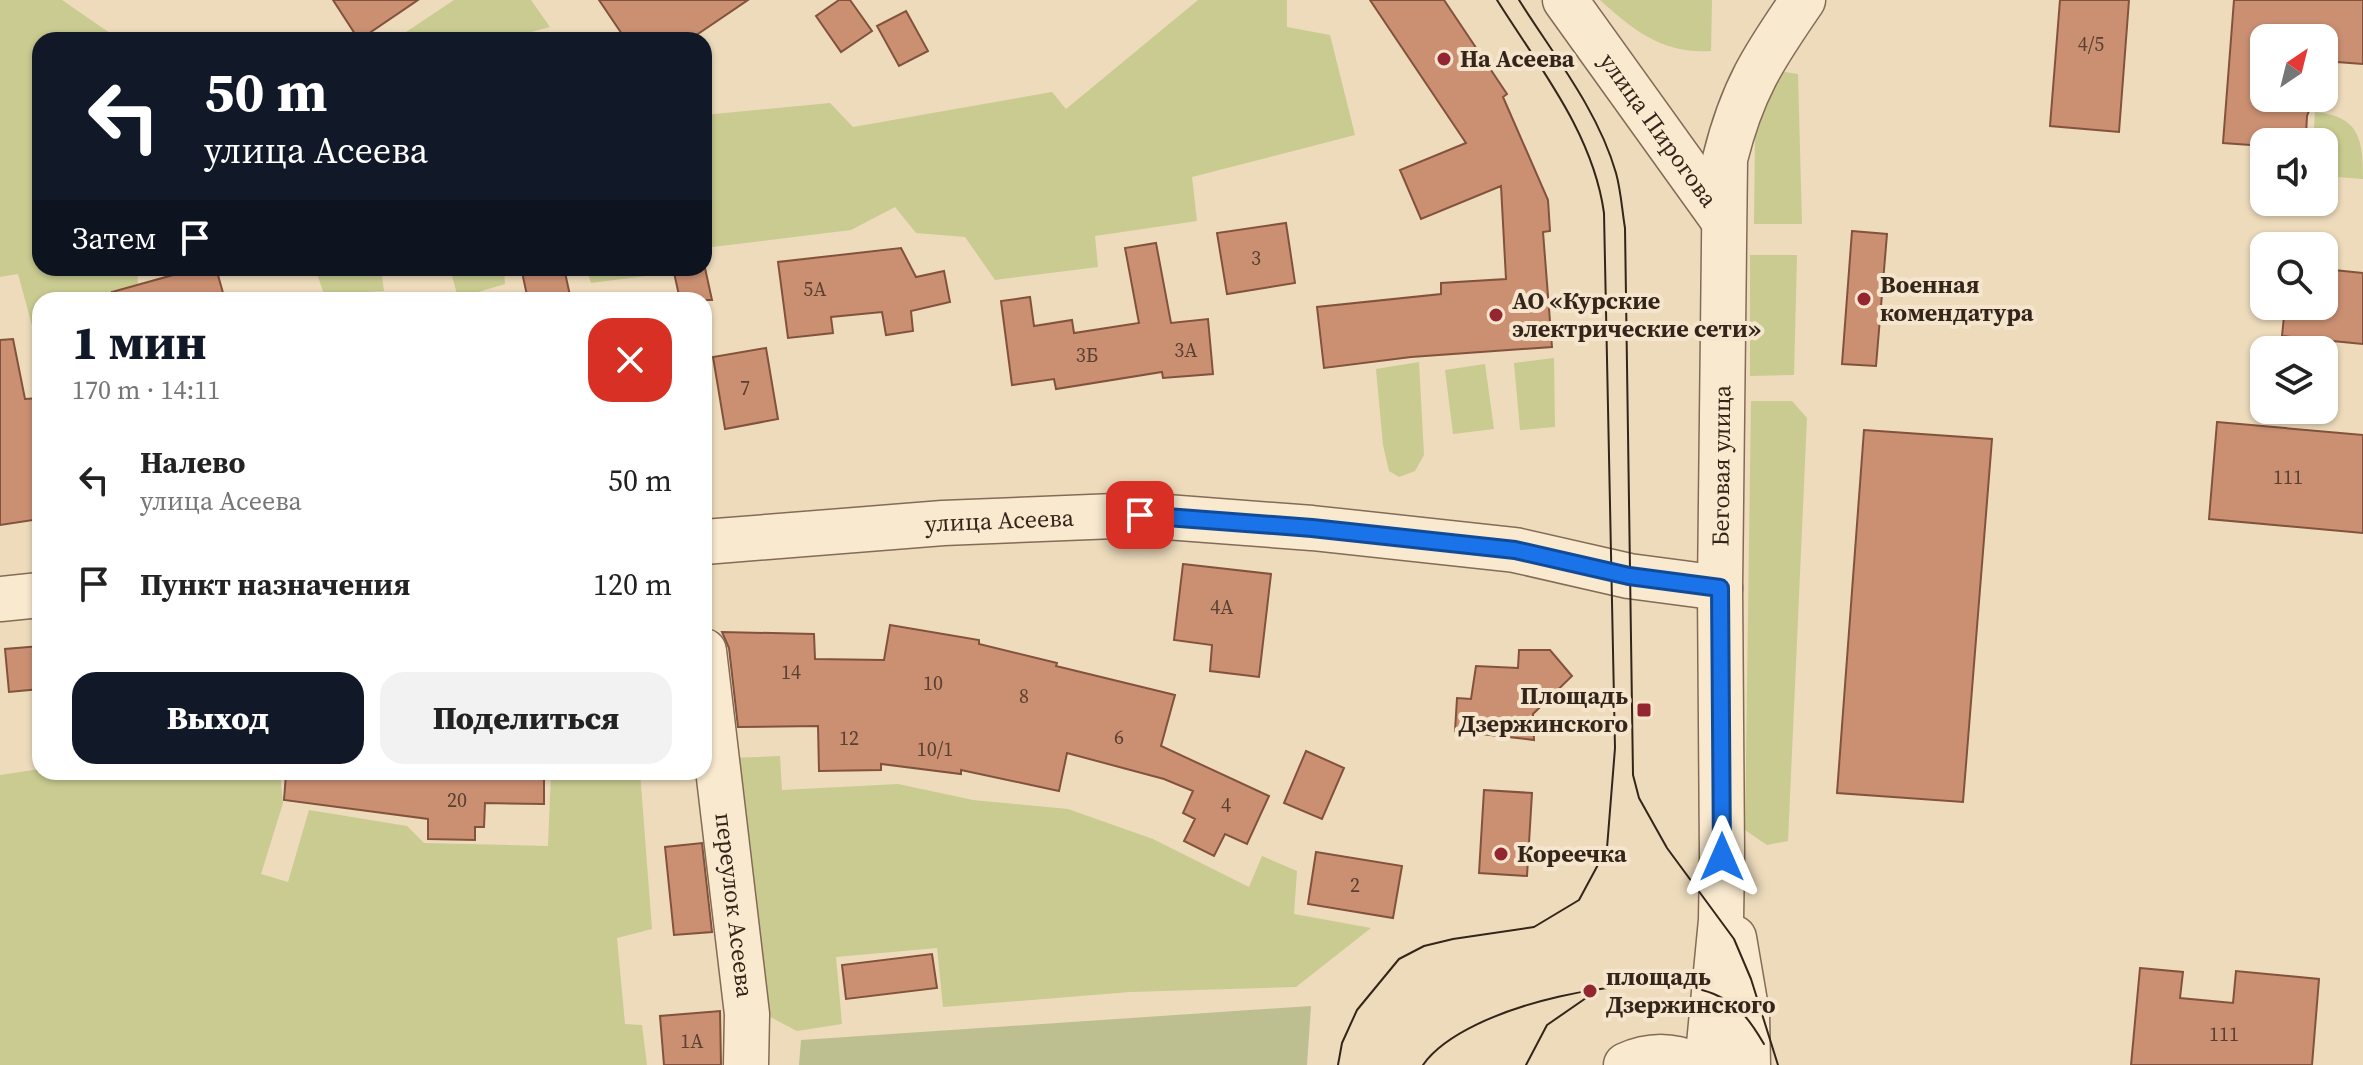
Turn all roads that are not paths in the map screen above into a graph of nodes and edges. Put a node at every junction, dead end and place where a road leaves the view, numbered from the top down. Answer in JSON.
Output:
{"nodes":[{"id":1,"x":1565,"y":0,"type":"edge"},
{"id":2,"x":1803,"y":0,"type":"edge"},
{"id":3,"x":1723,"y":220,"type":"junction"},
{"id":4,"x":712,"y":541,"type":"edge"},
{"id":5,"x":1720,"y":588,"type":"junction"},
{"id":6,"x":32,"y":596,"type":"edge"},
{"id":7,"x":0,"y":599,"type":"edge"},
{"id":8,"x":712,"y":719,"type":"edge"},
{"id":9,"x":1722,"y":857,"type":"junction"},
{"id":10,"x":746,"y":1065,"type":"edge"},
{"id":11,"x":1626,"y":1065,"type":"edge"},
{"id":12,"x":1695,"y":1065,"type":"edge"},
{"id":13,"x":1707,"y":1065,"type":"edge"},
{"id":14,"x":1748,"y":1065,"type":"edge"}],
"edges":[{"from":1,"to":3,"type":"street","name":"улица Пирогова"},
{"from":2,"to":3,"type":"street","name":"Беговая улица"},
{"from":3,"to":5,"type":"street","name":"Беговая улица"},
{"from":4,"to":5,"type":"street","name":"улица Асеева"},
{"from":5,"to":9,"type":"street","name":"Беговая улица"},
{"from":6,"to":7,"type":"street"},
{"from":8,"to":10,"type":"street","name":"переулок Асеева"},
{"from":9,"to":13,"type":"street"},
{"from":9,"to":14,"type":"street"},
{"from":11,"to":12,"type":"street"}]}
